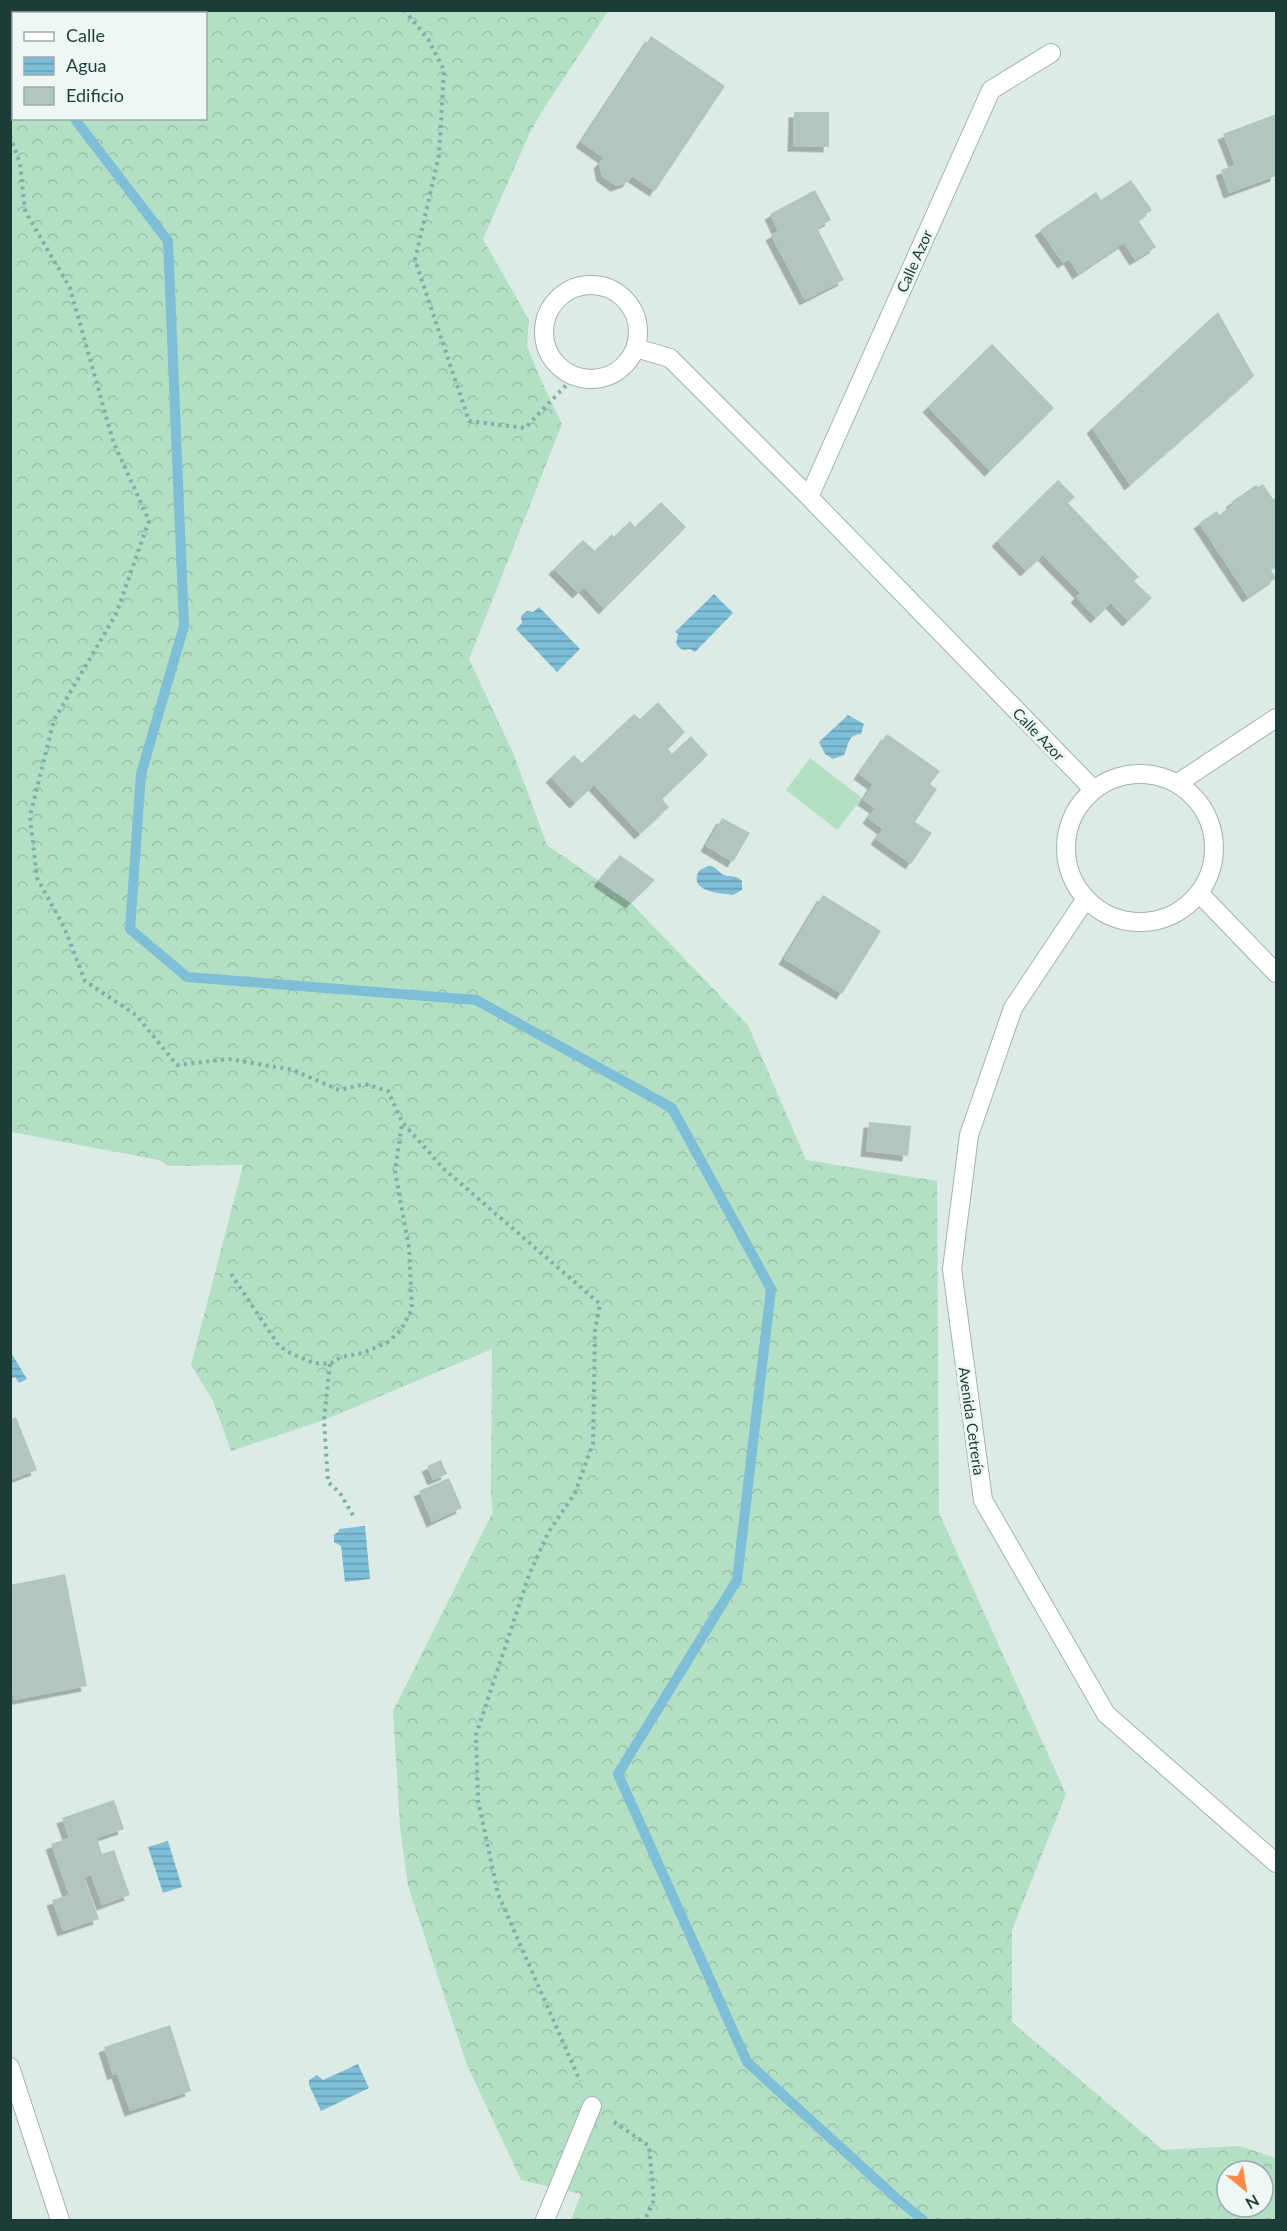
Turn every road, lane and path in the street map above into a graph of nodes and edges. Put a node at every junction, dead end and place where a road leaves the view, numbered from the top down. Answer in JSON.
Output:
{"nodes":[{"id":1,"x":405,"y":10,"type":"edge"},
{"id":2,"x":1051,"y":53,"type":"dead end"},
{"id":3,"x":10,"y":136,"type":"edge"},
{"id":4,"x":636,"y":348,"type":"junction"},
{"id":5,"x":575,"y":376,"type":"junction"},
{"id":6,"x":809,"y":497,"type":"junction"},
{"id":7,"x":1276,"y":718,"type":"edge"},
{"id":8,"x":1178,"y":783,"type":"junction"},
{"id":9,"x":1094,"y":790,"type":"junction"},
{"id":10,"x":1200,"y":894,"type":"junction"},
{"id":11,"x":1085,"y":900,"type":"junction"},
{"id":12,"x":1276,"y":973,"type":"edge"},
{"id":13,"x":402,"y":1122,"type":"junction"},
{"id":14,"x":231,"y":1274,"type":"dead end"},
{"id":15,"x":330,"y":1364,"type":"junction"},
{"id":16,"x":354,"y":1517,"type":"dead end"},
{"id":17,"x":1276,"y":1863,"type":"edge"},
{"id":18,"x":10,"y":2067,"type":"edge"},
{"id":19,"x":592,"y":2106,"type":"junction"},
{"id":20,"x":60,"y":2220,"type":"edge"},
{"id":21,"x":545,"y":2220,"type":"edge"},
{"id":22,"x":645,"y":2220,"type":"edge"}],
"edges":[{"from":1,"to":5,"type":"path"},
{"from":2,"to":6,"type":"street","name":"Calle Azor"},
{"from":3,"to":13,"type":"path"},
{"from":4,"to":5,"type":"street"},
{"from":4,"to":5,"type":"street"},
{"from":4,"to":6,"type":"street","name":"Calle Azor"},
{"from":6,"to":9,"type":"street","name":"Calle Azor"},
{"from":7,"to":8,"type":"street"},
{"from":8,"to":9,"type":"street"},
{"from":8,"to":10,"type":"street"},
{"from":9,"to":11,"type":"street"},
{"from":10,"to":11,"type":"street"},
{"from":10,"to":12,"type":"street"},
{"from":11,"to":17,"type":"street","name":"Avenida Cetrería"},
{"from":13,"to":15,"type":"path"},
{"from":13,"to":19,"type":"path"},
{"from":14,"to":15,"type":"path"},
{"from":15,"to":16,"type":"path"},
{"from":18,"to":20,"type":"street"},
{"from":19,"to":21,"type":"street"},
{"from":19,"to":22,"type":"path"}]}
